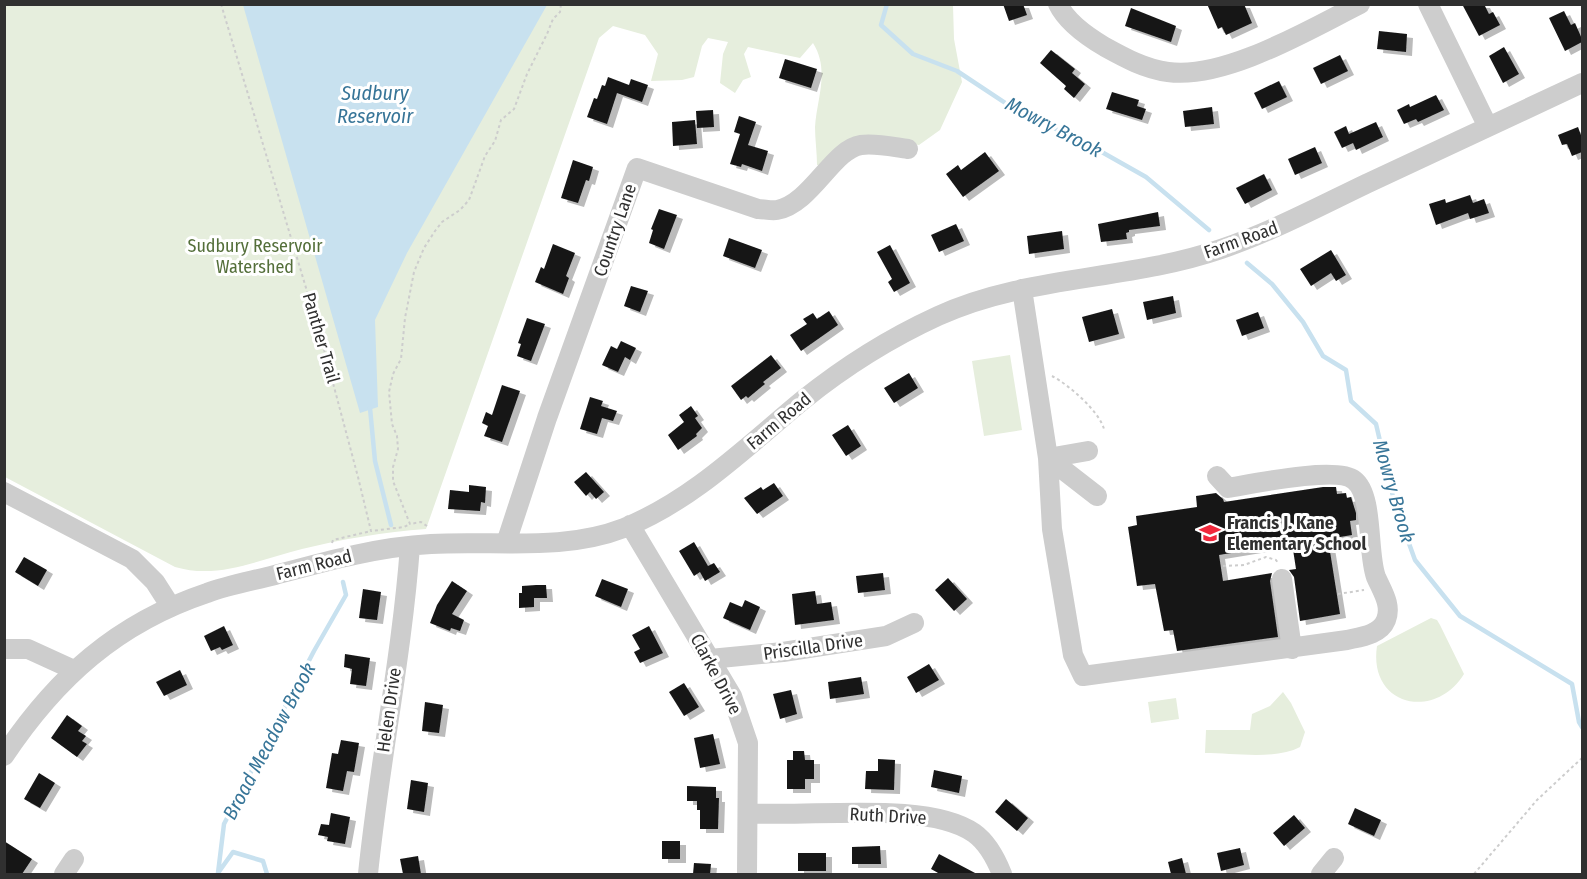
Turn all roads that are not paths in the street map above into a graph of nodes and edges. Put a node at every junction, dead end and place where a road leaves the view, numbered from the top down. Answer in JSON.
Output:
{"nodes":[{"id":1,"x":1058,"y":4,"type":"edge"},
{"id":2,"x":1360,"y":4,"type":"edge"},
{"id":3,"x":1428,"y":4,"type":"edge"},
{"id":4,"x":1582,"y":83,"type":"edge"},
{"id":5,"x":1488,"y":127,"type":"junction"},
{"id":6,"x":908,"y":149,"type":"dead end"},
{"id":7,"x":1022,"y":290,"type":"junction"},
{"id":8,"x":1088,"y":451,"type":"dead end"},
{"id":9,"x":1048,"y":458,"type":"junction"},
{"id":10,"x":1217,"y":476,"type":"dead end"},
{"id":11,"x":4,"y":492,"type":"edge"},
{"id":12,"x":1097,"y":496,"type":"dead end"},
{"id":13,"x":630,"y":525,"type":"junction"},
{"id":14,"x":506,"y":543,"type":"junction"},
{"id":15,"x":410,"y":546,"type":"junction"},
{"id":16,"x":1282,"y":579,"type":"road end"},
{"id":17,"x":171,"y":607,"type":"junction"},
{"id":18,"x":914,"y":622,"type":"dead end"},
{"id":19,"x":4,"y":649,"type":"edge"},
{"id":20,"x":1292,"y":649,"type":"junction"},
{"id":21,"x":710,"y":659,"type":"junction"},
{"id":22,"x":74,"y":670,"type":"junction"},
{"id":23,"x":4,"y":756,"type":"edge"},
{"id":24,"x":748,"y":813,"type":"junction"},
{"id":25,"x":1334,"y":858,"type":"dead end"},
{"id":26,"x":368,"y":874,"type":"edge"},
{"id":27,"x":747,"y":874,"type":"edge"},
{"id":28,"x":1002,"y":874,"type":"edge"},
{"id":29,"x":1321,"y":874,"type":"edge"}],
"edges":[{"from":1,"to":2,"type":"street"},
{"from":3,"to":5,"type":"street"},
{"from":4,"to":5,"type":"street","name":"Farm Road"},
{"from":5,"to":7,"type":"street","name":"Farm Road"},
{"from":6,"to":14,"type":"street","name":"Country Lane"},
{"from":7,"to":9,"type":"street"},
{"from":7,"to":13,"type":"street","name":"Farm Road"},
{"from":8,"to":9,"type":"street"},
{"from":9,"to":12,"type":"street"},
{"from":9,"to":20,"type":"street"},
{"from":10,"to":20,"type":"street"},
{"from":11,"to":17,"type":"street"},
{"from":13,"to":14,"type":"street","name":"Farm Road"},
{"from":13,"to":21,"type":"street","name":"Clarke Drive"},
{"from":14,"to":15,"type":"street","name":"Farm Road"},
{"from":15,"to":17,"type":"street","name":"Farm Road"},
{"from":15,"to":26,"type":"street","name":"Helen Drive"},
{"from":16,"to":20,"type":"street"},
{"from":17,"to":22,"type":"street","name":"Farm Road"},
{"from":18,"to":21,"type":"street","name":"Priscilla Drive"},
{"from":19,"to":22,"type":"street"},
{"from":21,"to":24,"type":"street","name":"Clarke Drive"},
{"from":22,"to":23,"type":"street","name":"Farm Road"},
{"from":24,"to":27,"type":"street","name":"Clarke Drive"},
{"from":24,"to":28,"type":"street","name":"Ruth Drive"},
{"from":25,"to":29,"type":"street"}]}
